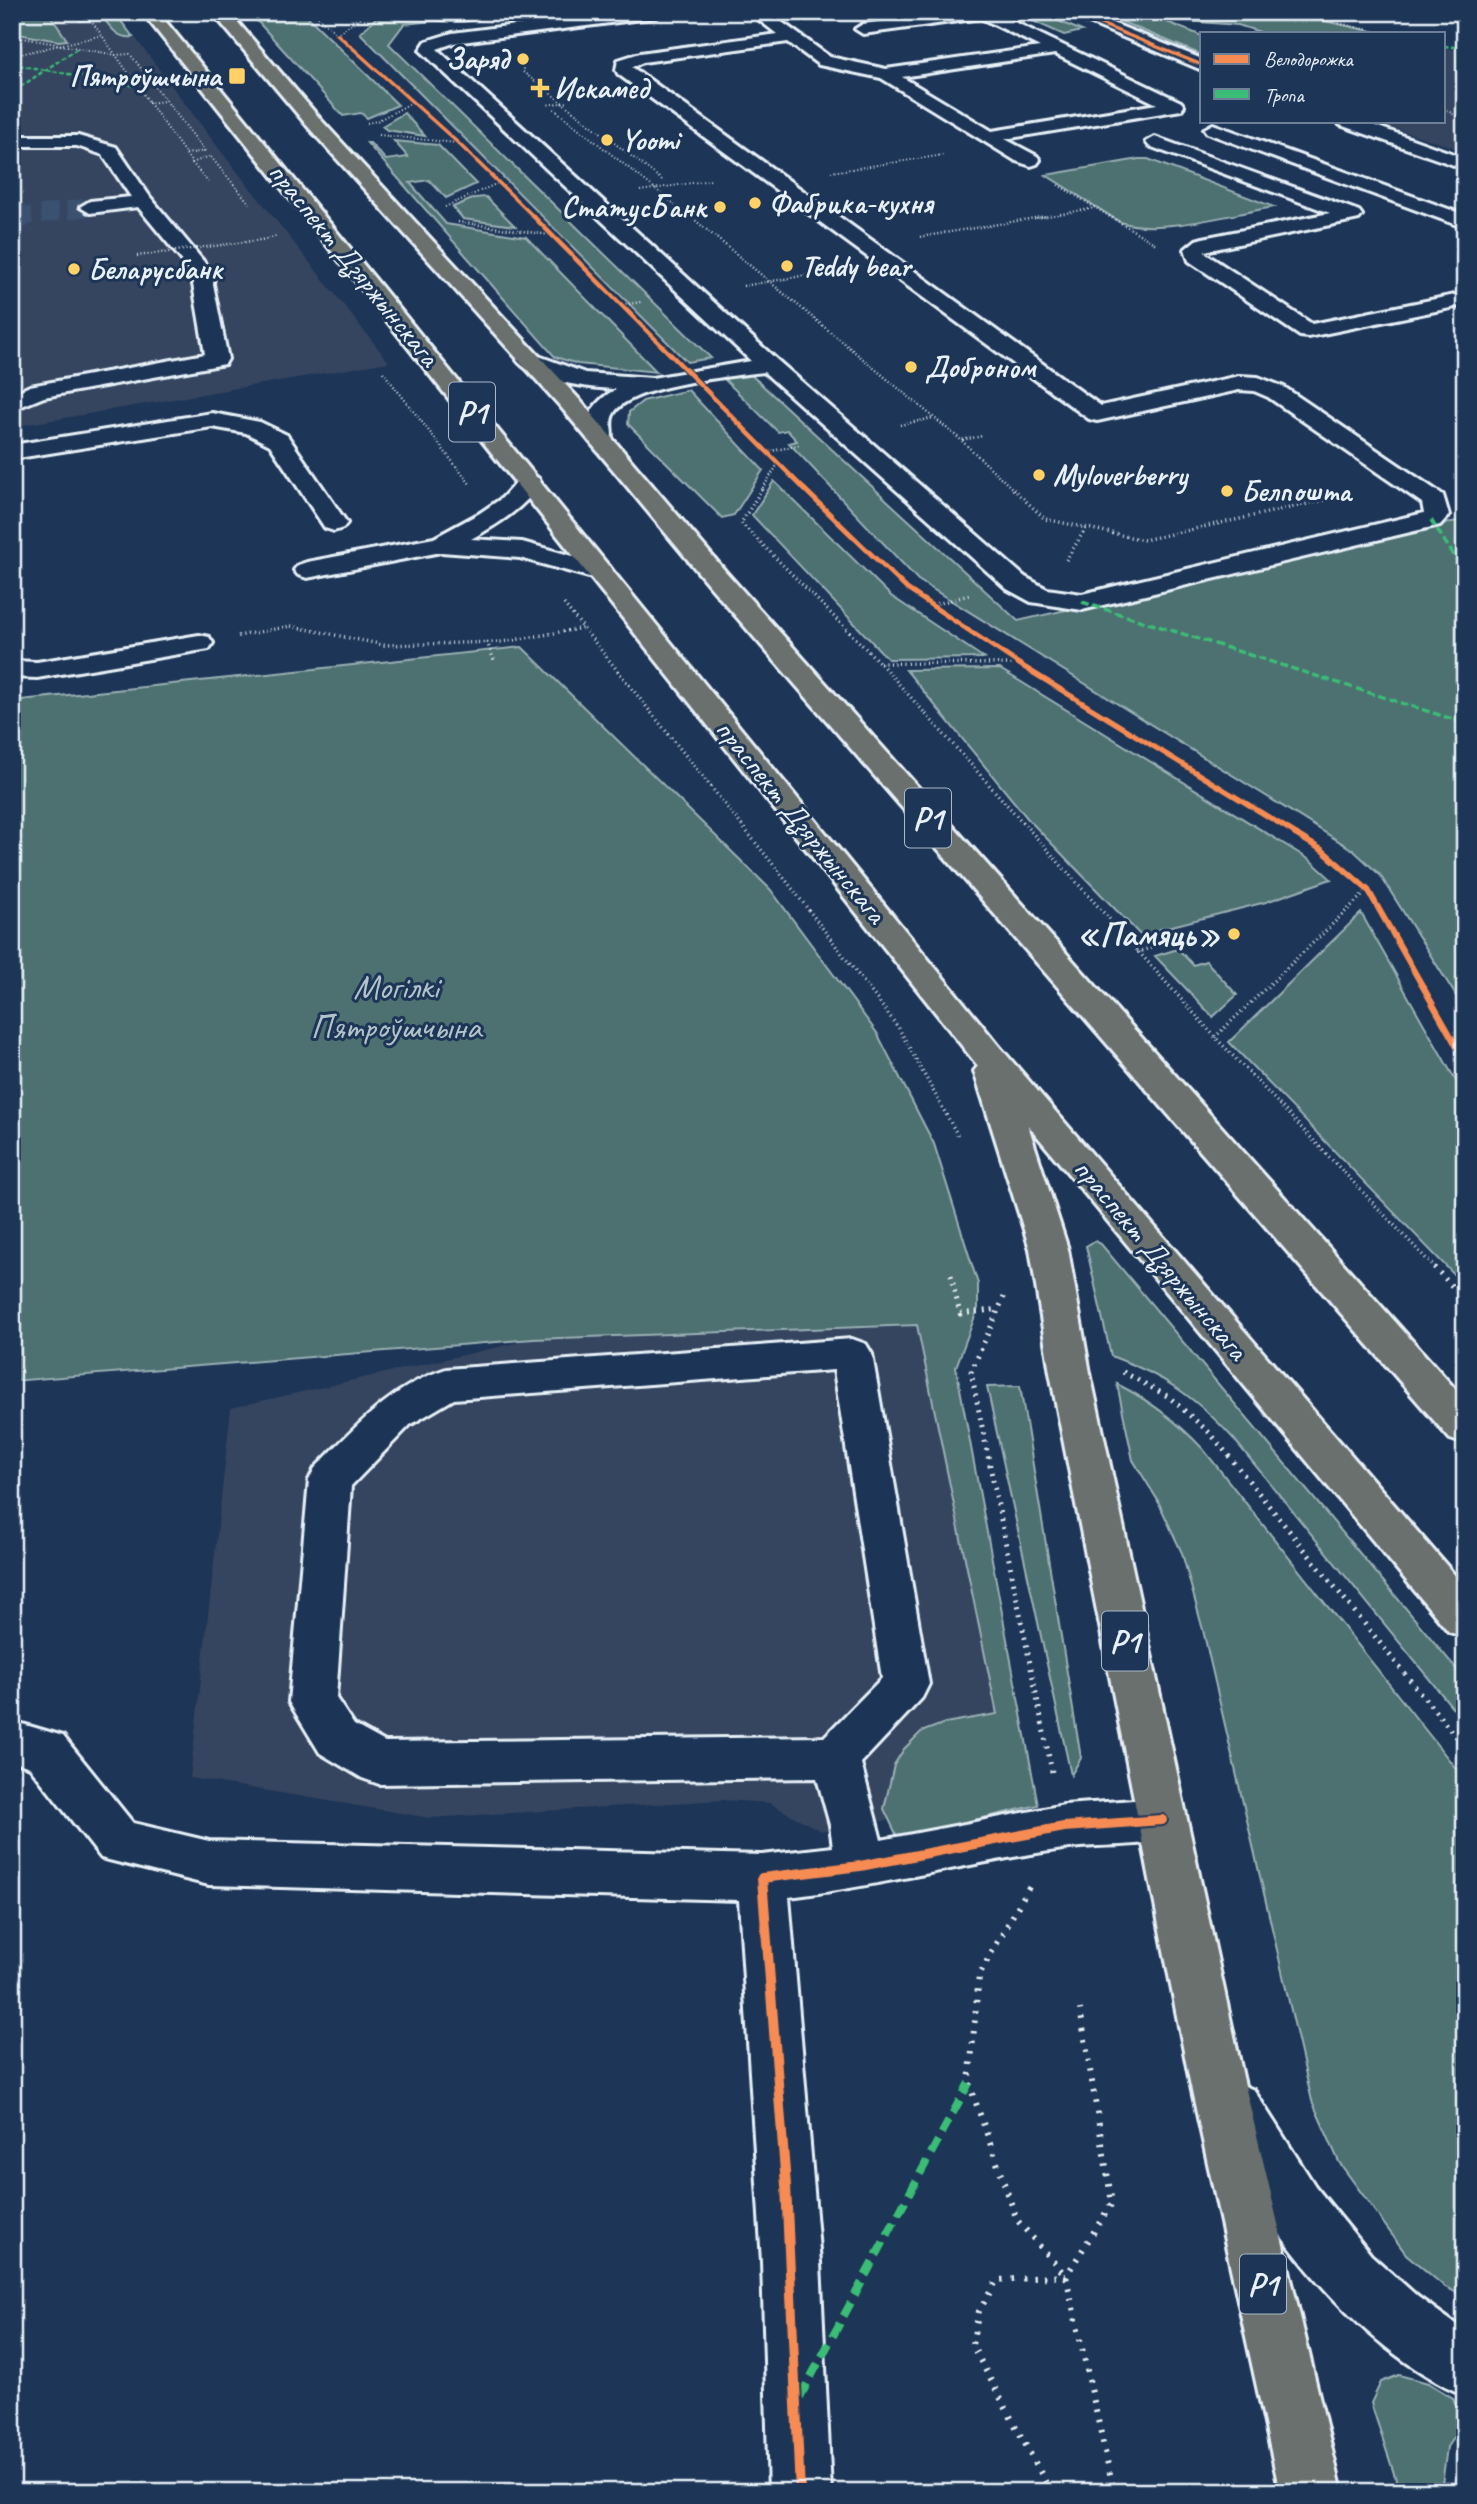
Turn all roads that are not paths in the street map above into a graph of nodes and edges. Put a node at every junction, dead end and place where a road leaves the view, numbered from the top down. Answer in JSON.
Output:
{"nodes":[{"id":1,"x":150,"y":12,"type":"edge"},
{"id":2,"x":220,"y":12,"type":"edge"},
{"id":3,"x":424,"y":12,"type":"edge"},
{"id":4,"x":485,"y":12,"type":"edge"},
{"id":5,"x":657,"y":12,"type":"edge"},
{"id":6,"x":757,"y":12,"type":"edge"},
{"id":7,"x":1071,"y":12,"type":"edge"},
{"id":8,"x":863,"y":29,"type":"dead end"},
{"id":9,"x":790,"y":37,"type":"junction"},
{"id":10,"x":1057,"y":49,"type":"junction"},
{"id":11,"x":1200,"y":64,"type":"edge"},
{"id":12,"x":886,"y":74,"type":"junction"},
{"id":13,"x":1349,"y":122,"type":"edge"},
{"id":14,"x":1213,"y":129,"type":"dead end"},
{"id":15,"x":992,"y":136,"type":"junction"},
{"id":16,"x":12,"y":141,"type":"edge"},
{"id":17,"x":1155,"y":142,"type":"dead end"},
{"id":18,"x":1031,"y":160,"type":"road end"},
{"id":19,"x":1465,"y":164,"type":"edge"},
{"id":20,"x":143,"y":201,"type":"junction"},
{"id":21,"x":90,"y":207,"type":"tunnel mouth"},
{"id":22,"x":1465,"y":222,"type":"edge"},
{"id":23,"x":1465,"y":299,"type":"edge"},
{"id":24,"x":528,"y":360,"type":"junction"},
{"id":25,"x":769,"y":365,"type":"junction"},
{"id":26,"x":657,"y":383,"type":"junction"},
{"id":27,"x":12,"y":403,"type":"edge"},
{"id":28,"x":601,"y":439,"type":"junction"},
{"id":29,"x":71,"y":443,"type":"junction"},
{"id":30,"x":12,"y":452,"type":"edge"},
{"id":31,"x":82,"y":466,"type":"dead end"},
{"id":32,"x":529,"y":483,"type":"junction"},
{"id":33,"x":334,"y":523,"type":"dead end"},
{"id":34,"x":441,"y":544,"type":"junction"},
{"id":35,"x":307,"y":570,"type":"dead end"},
{"id":36,"x":600,"y":572,"type":"junction"},
{"id":37,"x":198,"y":643,"type":"road end"},
{"id":38,"x":12,"y":669,"type":"edge"},
{"id":39,"x":986,"y":1053,"type":"junction"},
{"id":40,"x":1465,"y":1427,"type":"edge"},
{"id":41,"x":1465,"y":1619,"type":"edge"},
{"id":42,"x":12,"y":1741,"type":"edge"},
{"id":43,"x":835,"y":1757,"type":"junction"},
{"id":44,"x":1162,"y":1820,"type":"junction"},
{"id":45,"x":860,"y":1866,"type":"junction"},
{"id":46,"x":762,"y":1878,"type":"junction"},
{"id":47,"x":1216,"y":2077,"type":"junction"},
{"id":48,"x":1465,"y":2366,"type":"edge"},
{"id":49,"x":800,"y":2492,"type":"edge"},
{"id":50,"x":1311,"y":2492,"type":"edge"}],
"edges":[{"from":1,"to":32,"type":"main road","name":"праспект Дзяржынскага","number":"Р1"},
{"from":2,"to":24,"type":"main road","name":"праспект Дзяржынскага","number":"Р1"},
{"from":3,"to":4,"type":"street"},
{"from":5,"to":25,"type":"street"},
{"from":6,"to":9,"type":"street"},
{"from":7,"to":11,"type":"street"},
{"from":8,"to":10,"type":"street"},
{"from":9,"to":12,"type":"street"},
{"from":9,"to":25,"type":"street"},
{"from":10,"to":12,"type":"street"},
{"from":10,"to":15,"type":"street"},
{"from":12,"to":15,"type":"street"},
{"from":13,"to":19,"type":"street"},
{"from":14,"to":22,"type":"street"},
{"from":15,"to":18,"type":"street"},
{"from":16,"to":20,"type":"street"},
{"from":17,"to":23,"type":"street"},
{"from":20,"to":21,"type":"street"},
{"from":20,"to":27,"type":"street"},
{"from":24,"to":26,"type":"street"},
{"from":24,"to":28,"type":"main road","name":"праспект Дзяржынскага","number":"Р1"},
{"from":25,"to":26,"type":"street"},
{"from":26,"to":28,"type":"street"},
{"from":28,"to":40,"type":"main road","name":"праспект Дзяржынскага","number":"Р1"},
{"from":29,"to":30,"type":"street"},
{"from":29,"to":31,"type":"street"},
{"from":29,"to":33,"type":"street"},
{"from":32,"to":34,"type":"street"},
{"from":32,"to":36,"type":"main road","name":"праспект Дзяржынскага","number":"Р1"},
{"from":34,"to":35,"type":"street"},
{"from":34,"to":36,"type":"street"},
{"from":36,"to":39,"type":"main road","name":"праспект Дзяржынскага","number":"Р1"},
{"from":37,"to":38,"type":"street"},
{"from":39,"to":41,"type":"main road","name":"праспект Дзяржынскага"},
{"from":39,"to":44,"type":"main road","number":"Р1"},
{"from":42,"to":46,"type":"street"},
{"from":43,"to":43,"type":"street"},
{"from":43,"to":45,"type":"street"},
{"from":44,"to":45,"type":"street"},
{"from":44,"to":47,"type":"main road","number":"Р1"},
{"from":45,"to":46,"type":"street"},
{"from":46,"to":49,"type":"street"},
{"from":47,"to":48,"type":"street"},
{"from":47,"to":50,"type":"main road","number":"Р1"}]}
